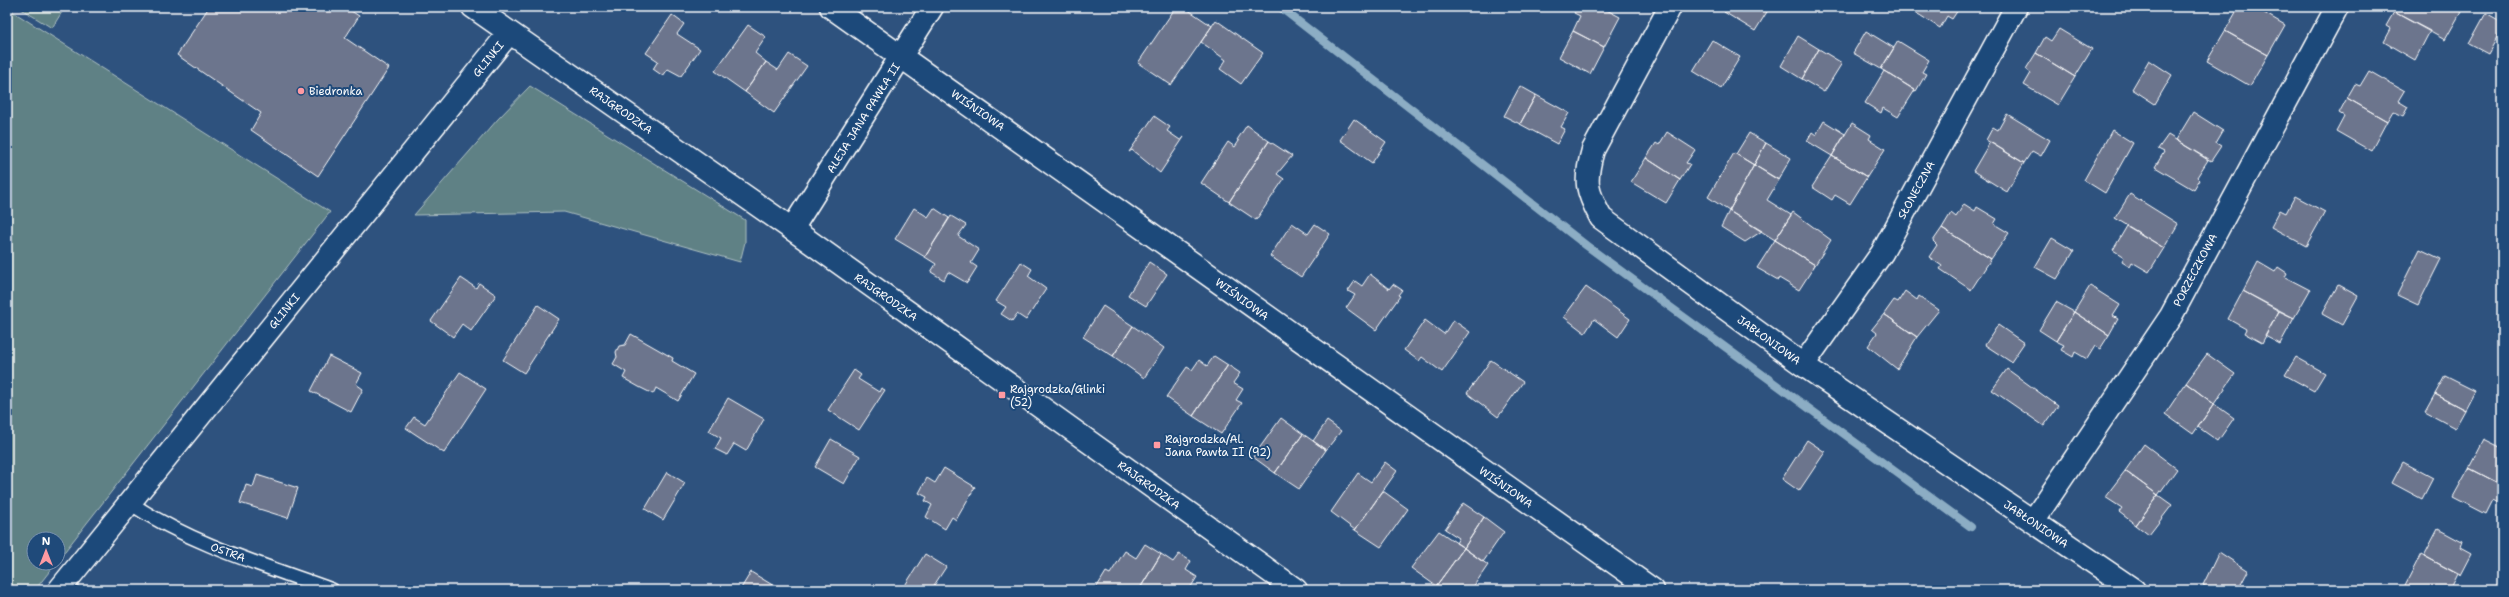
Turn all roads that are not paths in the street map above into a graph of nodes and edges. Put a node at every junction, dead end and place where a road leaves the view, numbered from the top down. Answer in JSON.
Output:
{"nodes":[{"id":1,"x":473,"y":7,"type":"edge"},
{"id":2,"x":831,"y":7,"type":"edge"},
{"id":3,"x":932,"y":7,"type":"edge"},
{"id":4,"x":1670,"y":7,"type":"edge"},
{"id":5,"x":2016,"y":7,"type":"edge"},
{"id":6,"x":2337,"y":7,"type":"edge"},
{"id":7,"x":509,"y":33,"type":"junction"},
{"id":8,"x":902,"y":57,"type":"junction"},
{"id":9,"x":792,"y":229,"type":"junction"},
{"id":10,"x":1803,"y":365,"type":"junction"},
{"id":11,"x":130,"y":503,"type":"junction"},
{"id":12,"x":2033,"y":522,"type":"junction"},
{"id":13,"x":59,"y":590,"type":"edge"},
{"id":14,"x":332,"y":590,"type":"edge"},
{"id":15,"x":1296,"y":590,"type":"edge"},
{"id":16,"x":1653,"y":590,"type":"edge"},
{"id":17,"x":2134,"y":590,"type":"edge"}],
"edges":[{"from":1,"to":7,"type":"street","name":"RAJGRODZKA"},
{"from":2,"to":8,"type":"street","name":"WIŚNIOWA"},
{"from":3,"to":8,"type":"street","name":"ALEJA JANA PAWŁA II"},
{"from":4,"to":10,"type":"street","name":"JABŁONIOWA"},
{"from":5,"to":10,"type":"street","name":"SŁONECZNA"},
{"from":6,"to":12,"type":"street","name":"PORZECZKOWA"},
{"from":7,"to":9,"type":"street","name":"RAJGRODZKA"},
{"from":7,"to":11,"type":"street","name":"GLINKI"},
{"from":8,"to":9,"type":"street","name":"ALEJA JANA PAWŁA II"},
{"from":8,"to":16,"type":"street","name":"WIŚNIOWA"},
{"from":9,"to":15,"type":"street","name":"RAJGRODZKA"},
{"from":10,"to":12,"type":"street","name":"JABŁONIOWA"},
{"from":11,"to":13,"type":"street","name":"GLINKI"},
{"from":11,"to":14,"type":"lane","name":"OSTRA"},
{"from":12,"to":17,"type":"street","name":"JABŁONIOWA"}]}
